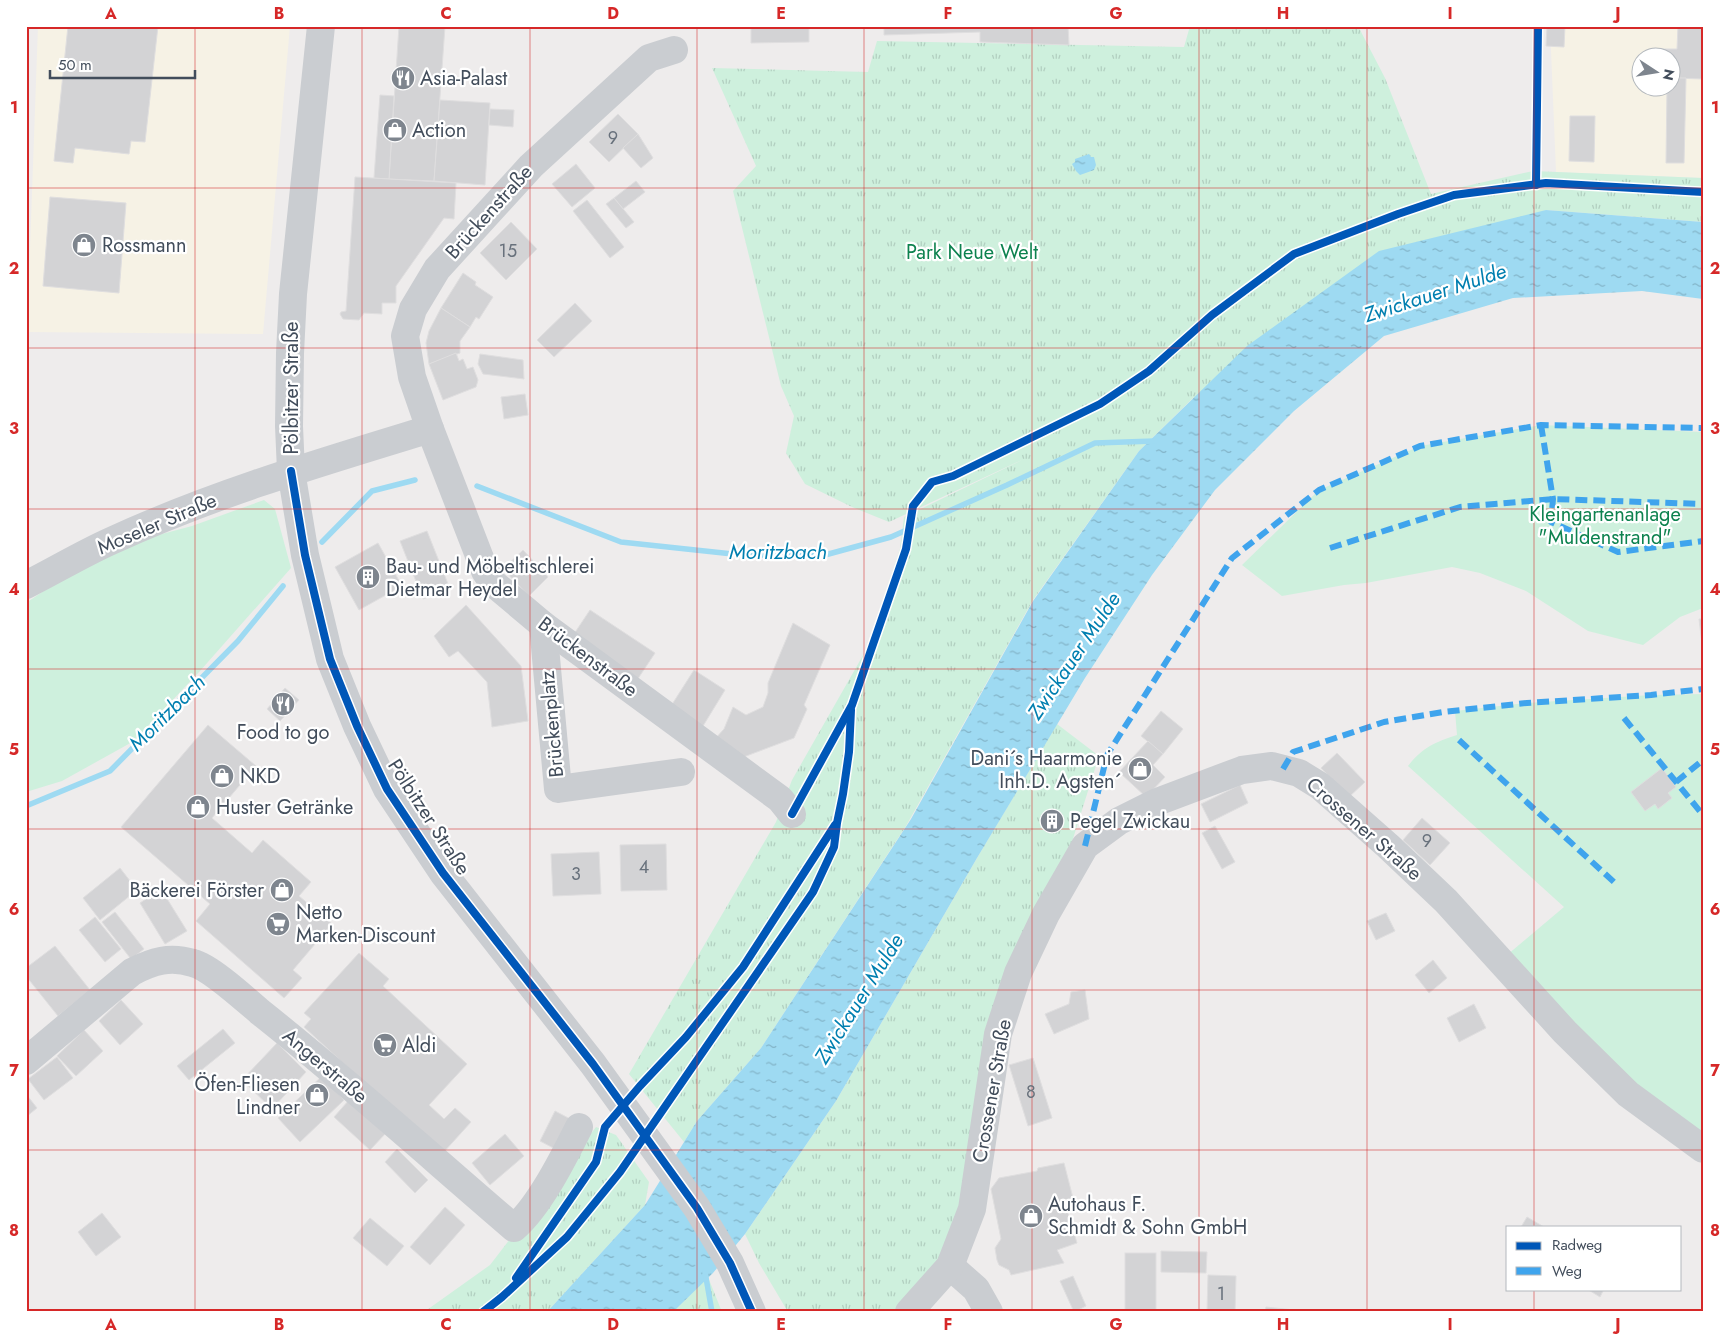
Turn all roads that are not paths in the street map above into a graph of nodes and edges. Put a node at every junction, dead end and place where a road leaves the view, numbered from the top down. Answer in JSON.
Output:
{"nodes":[{"id":1,"x":321,"y":26,"type":"edge"},
{"id":2,"x":674,"y":50,"type":"dead end"},
{"id":3,"x":430,"y":429,"type":"junction"},
{"id":4,"x":291,"y":471,"type":"junction"},
{"id":5,"x":26,"y":585,"type":"edge"},
{"id":6,"x":544,"y":625,"type":"junction"},
{"id":7,"x":681,"y":772,"type":"dead end"},
{"id":8,"x":792,"y":814,"type":"dead end"},
{"id":9,"x":26,"y":1061,"type":"edge"},
{"id":10,"x":580,"y":1128,"type":"dead end"},
{"id":11,"x":1703,"y":1149,"type":"edge"},
{"id":12,"x":950,"y":1266,"type":"junction"},
{"id":13,"x":752,"y":1312,"type":"edge"},
{"id":14,"x":908,"y":1312,"type":"edge"},
{"id":15,"x":989,"y":1312,"type":"edge"}],
"edges":[{"from":1,"to":4,"type":"street","name":"Pölbitzer Straße"},
{"from":2,"to":3,"type":"street","name":"Brückenstraße"},
{"from":3,"to":4,"type":"street"},
{"from":3,"to":6,"type":"street","name":"Brückenstraße"},
{"from":4,"to":5,"type":"street","name":"Moseler Straße"},
{"from":4,"to":13,"type":"street","name":"Pölbitzer Straße"},
{"from":6,"to":7,"type":"street","name":"Brückenplatz"},
{"from":6,"to":8,"type":"street","name":"Brückenstraße"},
{"from":9,"to":10,"type":"street","name":"Angerstraße"},
{"from":11,"to":12,"type":"street","name":"Crossener Straße"},
{"from":12,"to":14,"type":"street","name":"Crossener Straße"},
{"from":12,"to":15,"type":"street"}]}
